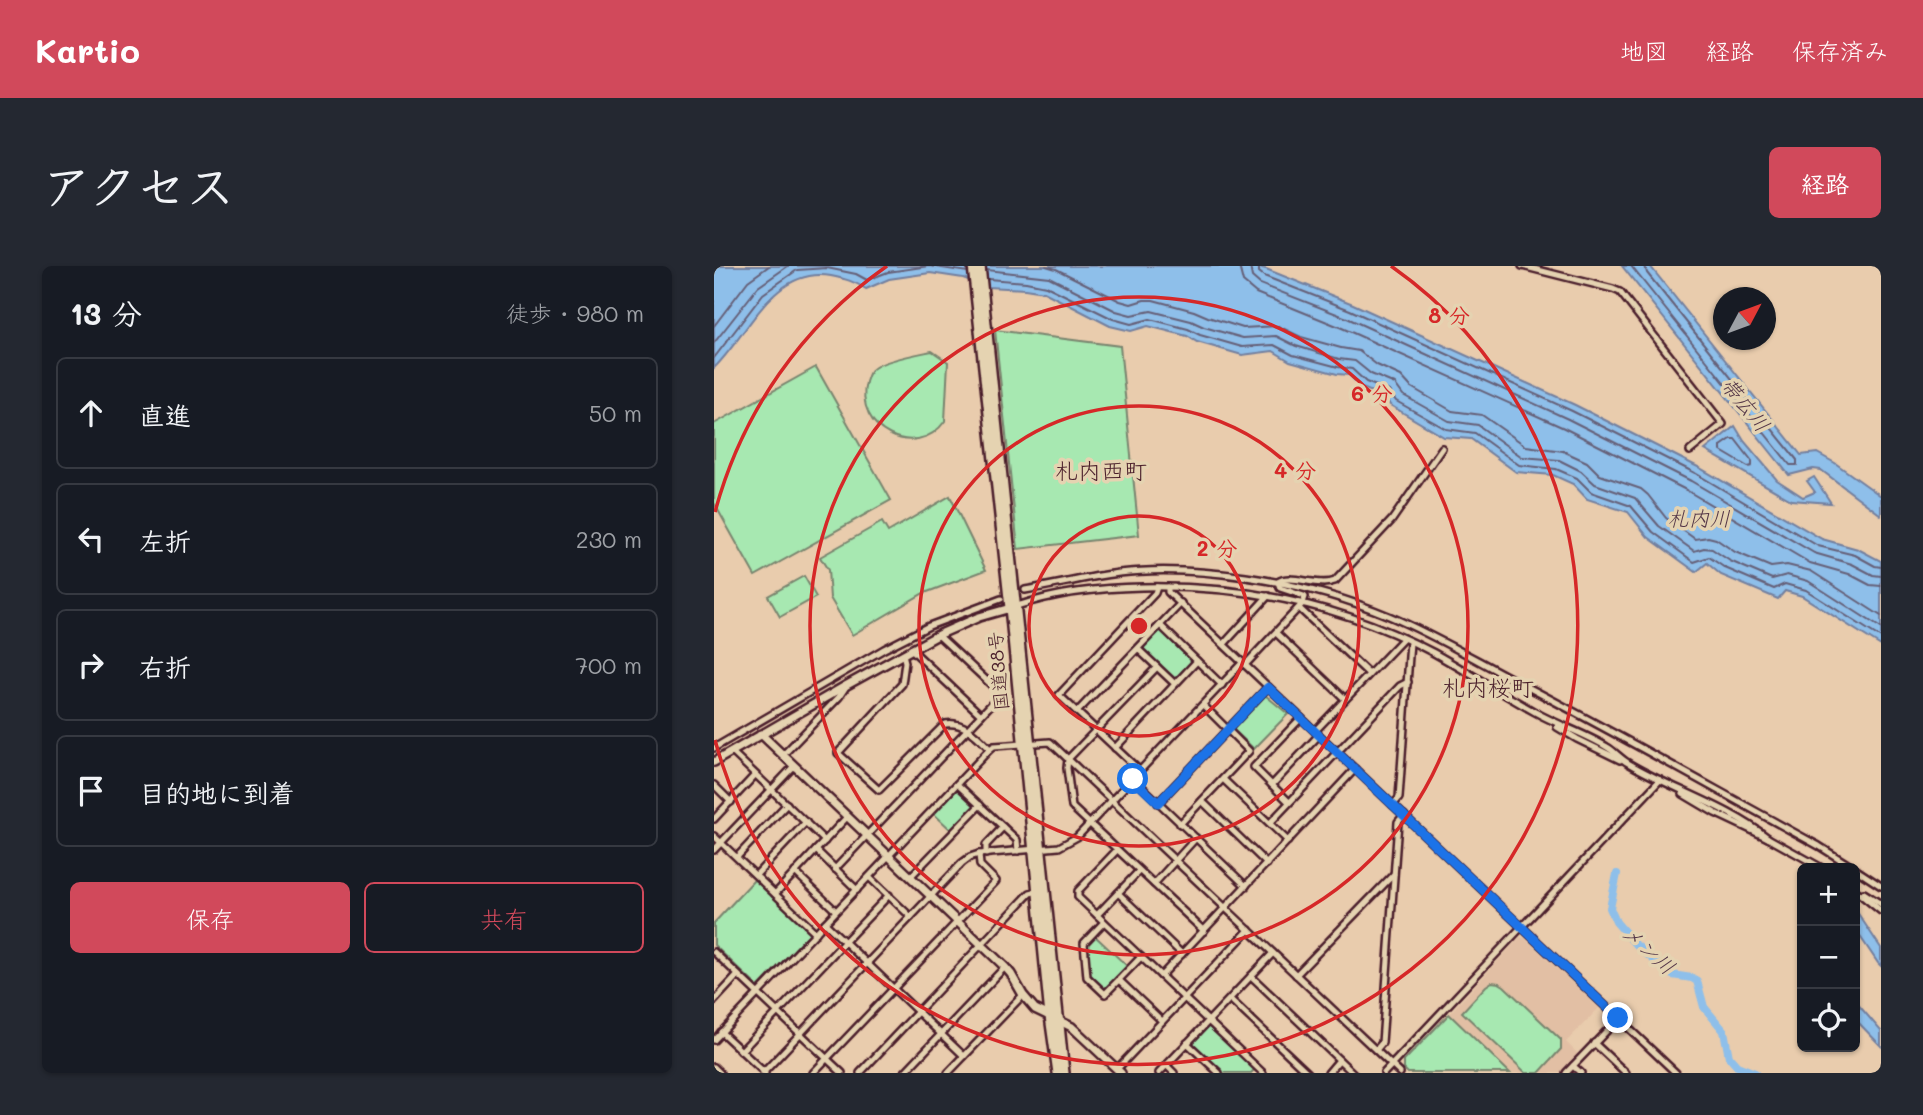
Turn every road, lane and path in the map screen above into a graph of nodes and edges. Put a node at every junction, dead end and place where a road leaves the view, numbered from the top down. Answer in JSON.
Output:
{"nodes":[{"id":1,"x":973,"y":266,"type":"edge"},
{"id":2,"x":980,"y":266,"type":"edge"},
{"id":3,"x":1522,"y":266,"type":"edge"},
{"id":4,"x":1442,"y":448,"type":"dead end"},
{"id":5,"x":1690,"y":451,"type":"dead end"},
{"id":6,"x":1278,"y":582,"type":"junction"},
{"id":7,"x":1157,"y":587,"type":"junction"},
{"id":8,"x":1168,"y":587,"type":"junction"},
{"id":9,"x":1012,"y":594,"type":"junction"},
{"id":10,"x":1268,"y":596,"type":"junction"},
{"id":11,"x":1181,"y":603,"type":"junction"},
{"id":12,"x":1301,"y":606,"type":"junction"},
{"id":13,"x":1013,"y":607,"type":"junction"},
{"id":14,"x":1160,"y":625,"type":"junction"},
{"id":15,"x":1413,"y":628,"type":"junction"},
{"id":16,"x":1276,"y":633,"type":"junction"},
{"id":17,"x":937,"y":635,"type":"junction"},
{"id":18,"x":1407,"y":641,"type":"junction"},
{"id":19,"x":1224,"y":644,"type":"junction"},
{"id":20,"x":911,"y":649,"type":"junction"},
{"id":21,"x":1138,"y":649,"type":"junction"},
{"id":22,"x":903,"y":654,"type":"junction"},
{"id":23,"x":1197,"y":661,"type":"junction"},
{"id":24,"x":1244,"y":664,"type":"junction"},
{"id":25,"x":1157,"y":667,"type":"junction"},
{"id":26,"x":1369,"y":674,"type":"junction"},
{"id":27,"x":1408,"y":682,"type":"junction"},
{"id":28,"x":1175,"y":684,"type":"junction"},
{"id":29,"x":847,"y":685,"type":"junction"},
{"id":30,"x":1222,"y":685,"type":"junction"},
{"id":31,"x":1268,"y":687,"type":"junction"},
{"id":32,"x":1345,"y":699,"type":"junction"},
{"id":33,"x":1203,"y":705,"type":"junction"},
{"id":34,"x":1077,"y":712,"type":"junction"},
{"id":35,"x":981,"y":715,"type":"junction"},
{"id":36,"x":1301,"y":718,"type":"junction"},
{"id":37,"x":968,"y":729,"type":"junction"},
{"id":38,"x":1229,"y":729,"type":"junction"},
{"id":39,"x":1096,"y":730,"type":"junction"},
{"id":40,"x":1317,"y":733,"type":"junction"},
{"id":41,"x":761,"y":734,"type":"junction"},
{"id":42,"x":1026,"y":744,"type":"junction"},
{"id":43,"x":714,"y":748,"type":"edge"},
{"id":44,"x":1115,"y":748,"type":"junction"},
{"id":45,"x":990,"y":749,"type":"junction"},
{"id":46,"x":732,"y":752,"type":"junction"},
{"id":47,"x":1337,"y":752,"type":"junction"},
{"id":48,"x":783,"y":755,"type":"junction"},
{"id":49,"x":1068,"y":759,"type":"junction"},
{"id":50,"x":714,"y":762,"type":"edge"},
{"id":51,"x":794,"y":766,"type":"junction"},
{"id":52,"x":1355,"y":769,"type":"junction"},
{"id":53,"x":1140,"y":771,"type":"junction"},
{"id":54,"x":755,"y":775,"type":"junction"},
{"id":55,"x":1133,"y":779,"type":"junction"},
{"id":56,"x":1223,"y":779,"type":"junction"},
{"id":57,"x":1660,"y":780,"type":"junction"},
{"id":58,"x":957,"y":784,"type":"junction"},
{"id":59,"x":714,"y":785,"type":"edge"},
{"id":60,"x":1272,"y":785,"type":"junction"},
{"id":61,"x":771,"y":790,"type":"junction"},
{"id":62,"x":1112,"y":800,"type":"junction"},
{"id":63,"x":1202,"y":801,"type":"junction"},
{"id":64,"x":731,"y":802,"type":"junction"},
{"id":65,"x":1289,"y":802,"type":"junction"},
{"id":66,"x":1158,"y":803,"type":"junction"},
{"id":67,"x":787,"y":804,"type":"junction"},
{"id":68,"x":979,"y":805,"type":"junction"},
{"id":69,"x":1393,"y":805,"type":"junction"},
{"id":70,"x":1404,"y":815,"type":"junction"},
{"id":71,"x":848,"y":817,"type":"junction"},
{"id":72,"x":714,"y":820,"type":"edge"},
{"id":73,"x":806,"y":822,"type":"junction"},
{"id":74,"x":1270,"y":823,"type":"junction"},
{"id":75,"x":1090,"y":824,"type":"junction"},
{"id":76,"x":1181,"y":824,"type":"junction"},
{"id":77,"x":1003,"y":827,"type":"junction"},
{"id":78,"x":867,"y":835,"type":"junction"},
{"id":79,"x":714,"y":836,"type":"edge"},
{"id":80,"x":1196,"y":838,"type":"junction"},
{"id":81,"x":825,"y":841,"type":"junction"},
{"id":82,"x":1289,"y":841,"type":"junction"},
{"id":83,"x":721,"y":843,"type":"junction"},
{"id":84,"x":714,"y":850,"type":"edge"},
{"id":85,"x":816,"y":850,"type":"junction"},
{"id":86,"x":1037,"y":850,"type":"junction"},
{"id":87,"x":1117,"y":850,"type":"junction"},
{"id":88,"x":1018,"y":851,"type":"junction"},
{"id":89,"x":983,"y":854,"type":"junction"},
{"id":90,"x":889,"y":856,"type":"junction"},
{"id":91,"x":737,"y":858,"type":"junction"},
{"id":92,"x":1175,"y":860,"type":"junction"},
{"id":93,"x":1813,"y":863,"type":"edge"},
{"id":94,"x":1845,"y":863,"type":"edge"},
{"id":95,"x":1267,"y":864,"type":"junction"},
{"id":96,"x":835,"y":869,"type":"junction"},
{"id":97,"x":1139,"y":870,"type":"junction"},
{"id":98,"x":795,"y":872,"type":"junction"},
{"id":99,"x":1860,"y":873,"type":"edge"},
{"id":100,"x":1394,"y":874,"type":"junction"},
{"id":101,"x":755,"y":875,"type":"junction"},
{"id":102,"x":869,"y":877,"type":"junction"},
{"id":103,"x":911,"y":877,"type":"junction"},
{"id":104,"x":1154,"y":884,"type":"junction"},
{"id":105,"x":1246,"y":886,"type":"junction"},
{"id":106,"x":1881,"y":886,"type":"edge"},
{"id":107,"x":857,"y":890,"type":"junction"},
{"id":108,"x":1041,"y":891,"type":"junction"},
{"id":109,"x":1860,"y":892,"type":"edge"},
{"id":110,"x":1118,"y":893,"type":"junction"},
{"id":111,"x":1860,"y":893,"type":"edge"},
{"id":112,"x":775,"y":894,"type":"junction"},
{"id":113,"x":888,"y":895,"type":"junction"},
{"id":114,"x":931,"y":895,"type":"junction"},
{"id":115,"x":1881,"y":904,"type":"edge"},
{"id":116,"x":1225,"y":908,"type":"junction"},
{"id":117,"x":836,"y":911,"type":"junction"},
{"id":118,"x":1881,"y":911,"type":"edge"},
{"id":119,"x":1097,"y":915,"type":"junction"},
{"id":120,"x":911,"y":917,"type":"junction"},
{"id":121,"x":957,"y":921,"type":"junction"},
{"id":122,"x":1104,"y":922,"type":"junction"},
{"id":123,"x":825,"y":923,"type":"junction"},
{"id":124,"x":1522,"y":927,"type":"junction"},
{"id":125,"x":1203,"y":930,"type":"junction"},
{"id":126,"x":1249,"y":930,"type":"junction"},
{"id":127,"x":816,"y":933,"type":"junction"},
{"id":128,"x":844,"y":942,"type":"junction"},
{"id":129,"x":982,"y":944,"type":"junction"},
{"id":130,"x":1273,"y":953,"type":"junction"},
{"id":131,"x":1182,"y":954,"type":"junction"},
{"id":132,"x":715,"y":956,"type":"edge"},
{"id":133,"x":1141,"y":957,"type":"junction"},
{"id":134,"x":867,"y":963,"type":"junction"},
{"id":135,"x":1005,"y":967,"type":"junction"},
{"id":136,"x":738,"y":975,"type":"junction"},
{"id":137,"x":1296,"y":975,"type":"junction"},
{"id":138,"x":1161,"y":976,"type":"junction"},
{"id":139,"x":1251,"y":976,"type":"junction"},
{"id":140,"x":1119,"y":980,"type":"junction"},
{"id":141,"x":893,"y":989,"type":"junction"},
{"id":142,"x":758,"y":994,"type":"junction"},
{"id":143,"x":1023,"y":995,"type":"junction"},
{"id":144,"x":1184,"y":998,"type":"junction"},
{"id":145,"x":1230,"y":999,"type":"junction"},
{"id":146,"x":714,"y":1001,"type":"edge"},
{"id":147,"x":778,"y":1012,"type":"junction"},
{"id":148,"x":918,"y":1012,"type":"junction"},
{"id":149,"x":1054,"y":1018,"type":"junction"},
{"id":150,"x":1618,"y":1018,"type":"junction"},
{"id":151,"x":1162,"y":1021,"type":"junction"},
{"id":152,"x":1208,"y":1021,"type":"junction"},
{"id":153,"x":721,"y":1032,"type":"junction"},
{"id":154,"x":800,"y":1033,"type":"junction"},
{"id":155,"x":941,"y":1034,"type":"junction"},
{"id":156,"x":714,"y":1040,"type":"edge"},
{"id":157,"x":1187,"y":1043,"type":"junction"},
{"id":158,"x":1594,"y":1043,"type":"junction"},
{"id":159,"x":1376,"y":1050,"type":"junction"},
{"id":160,"x":741,"y":1051,"type":"junction"},
{"id":161,"x":964,"y":1056,"type":"junction"},
{"id":162,"x":827,"y":1059,"type":"junction"},
{"id":163,"x":1339,"y":1060,"type":"junction"},
{"id":164,"x":1166,"y":1065,"type":"junction"},
{"id":165,"x":1391,"y":1065,"type":"junction"},
{"id":166,"x":1573,"y":1066,"type":"junction"},
{"id":167,"x":714,"y":1067,"type":"edge"},
{"id":168,"x":1119,"y":1071,"type":"edge"},
{"id":169,"x":720,"y":1073,"type":"edge"},
{"id":170,"x":764,"y":1073,"type":"edge"},
{"id":171,"x":813,"y":1073,"type":"edge"},
{"id":172,"x":842,"y":1073,"type":"edge"},
{"id":173,"x":860,"y":1073,"type":"edge"},
{"id":174,"x":904,"y":1073,"type":"edge"},
{"id":175,"x":948,"y":1073,"type":"edge"},
{"id":176,"x":1058,"y":1073,"type":"edge"},
{"id":177,"x":1064,"y":1073,"type":"edge"},
{"id":178,"x":1159,"y":1073,"type":"edge"},
{"id":179,"x":1174,"y":1073,"type":"edge"},
{"id":180,"x":1219,"y":1073,"type":"edge"},
{"id":181,"x":1263,"y":1073,"type":"edge"},
{"id":182,"x":1308,"y":1073,"type":"edge"},
{"id":183,"x":1328,"y":1073,"type":"edge"},
{"id":184,"x":1353,"y":1073,"type":"edge"},
{"id":185,"x":1384,"y":1073,"type":"edge"},
{"id":186,"x":1400,"y":1073,"type":"edge"},
{"id":187,"x":1566,"y":1073,"type":"edge"},
{"id":188,"x":1581,"y":1073,"type":"edge"},
{"id":189,"x":1626,"y":1073,"type":"edge"},
{"id":190,"x":1676,"y":1073,"type":"edge"}],
"edges":[{"from":1,"to":9,"type":"highway","name":"国道38号"},
{"from":2,"to":9,"type":"highway","name":"国道38号"},
{"from":3,"to":5,"type":"street"},
{"from":4,"to":6,"type":"street"},
{"from":6,"to":9,"type":"street"},
{"from":6,"to":12,"type":"street"},
{"from":6,"to":15,"type":"street"},
{"from":7,"to":8,"type":"street"},
{"from":7,"to":13,"type":"street"},
{"from":7,"to":34,"type":"street"},
{"from":8,"to":10,"type":"street"},
{"from":8,"to":11,"type":"street"},
{"from":9,"to":13,"type":"highway","name":"国道38号"},
{"from":9,"to":43,"type":"street"},
{"from":10,"to":12,"type":"street"},
{"from":10,"to":19,"type":"street"},
{"from":11,"to":14,"type":"street"},
{"from":11,"to":19,"type":"street"},
{"from":12,"to":16,"type":"street"},
{"from":12,"to":18,"type":"street"},
{"from":12,"to":26,"type":"street"},
{"from":13,"to":17,"type":"street"},
{"from":13,"to":42,"type":"highway","name":"国道38号"},
{"from":14,"to":21,"type":"street"},
{"from":14,"to":23,"type":"street"},
{"from":15,"to":18,"type":"street"},
{"from":15,"to":94,"type":"street"},
{"from":16,"to":24,"type":"street"},
{"from":16,"to":32,"type":"street"},
{"from":17,"to":20,"type":"street"},
{"from":17,"to":35,"type":"street"},
{"from":18,"to":26,"type":"street"},
{"from":18,"to":27,"type":"street"},
{"from":18,"to":57,"type":"street"},
{"from":19,"to":24,"type":"street"},
{"from":20,"to":22,"type":"street"},
{"from":20,"to":35,"type":"street"},
{"from":21,"to":25,"type":"street"},
{"from":21,"to":34,"type":"street"},
{"from":22,"to":29,"type":"street"},
{"from":22,"to":37,"type":"street"},
{"from":23,"to":28,"type":"street"},
{"from":23,"to":30,"type":"street"},
{"from":24,"to":30,"type":"street"},
{"from":24,"to":31,"type":"street"},
{"from":25,"to":28,"type":"street"},
{"from":25,"to":39,"type":"street"},
{"from":26,"to":32,"type":"street"},
{"from":27,"to":47,"type":"street"},
{"from":27,"to":69,"type":"street"},
{"from":28,"to":44,"type":"street"},
{"from":29,"to":41,"type":"street"},
{"from":29,"to":48,"type":"street"},
{"from":30,"to":33,"type":"street"},
{"from":31,"to":36,"type":"street"},
{"from":31,"to":38,"type":"street"},
{"from":32,"to":40,"type":"street"},
{"from":33,"to":38,"type":"street"},
{"from":33,"to":53,"type":"street"},
{"from":34,"to":39,"type":"street"},
{"from":35,"to":37,"type":"street"},
{"from":36,"to":40,"type":"street"},
{"from":36,"to":60,"type":"street"},
{"from":37,"to":45,"type":"street"},
{"from":37,"to":78,"type":"street"},
{"from":38,"to":56,"type":"street"},
{"from":38,"to":66,"type":"street"},
{"from":39,"to":44,"type":"street"},
{"from":39,"to":49,"type":"street"},
{"from":40,"to":47,"type":"street"},
{"from":40,"to":60,"type":"street"},
{"from":41,"to":46,"type":"street"},
{"from":41,"to":48,"type":"street"},
{"from":42,"to":45,"type":"street"},
{"from":42,"to":49,"type":"street"},
{"from":42,"to":86,"type":"highway","name":"国道38号"},
{"from":44,"to":53,"type":"street"},
{"from":45,"to":58,"type":"street"},
{"from":46,"to":50,"type":"street"},
{"from":46,"to":54,"type":"street"},
{"from":47,"to":52,"type":"street"},
{"from":47,"to":65,"type":"street"},
{"from":48,"to":51,"type":"street"},
{"from":49,"to":62,"type":"street"},
{"from":49,"to":75,"type":"street"},
{"from":51,"to":61,"type":"street"},
{"from":51,"to":71,"type":"street"},
{"from":52,"to":69,"type":"street"},
{"from":52,"to":82,"type":"street"},
{"from":53,"to":55,"type":"street"},
{"from":54,"to":61,"type":"street"},
{"from":54,"to":64,"type":"street"},
{"from":55,"to":62,"type":"street"},
{"from":55,"to":66,"type":"street"},
{"from":56,"to":63,"type":"street"},
{"from":56,"to":74,"type":"street"},
{"from":57,"to":93,"type":"street"},
{"from":57,"to":124,"type":"street"},
{"from":58,"to":68,"type":"street"},
{"from":58,"to":90,"type":"street"},
{"from":59,"to":64,"type":"street"},
{"from":60,"to":65,"type":"street"},
{"from":61,"to":67,"type":"street"},
{"from":61,"to":83,"type":"street"},
{"from":62,"to":75,"type":"street"},
{"from":62,"to":92,"type":"street"},
{"from":63,"to":76,"type":"street"},
{"from":63,"to":95,"type":"street"},
{"from":64,"to":72,"type":"street"},
{"from":65,"to":74,"type":"street"},
{"from":66,"to":76,"type":"street"},
{"from":67,"to":73,"type":"street"},
{"from":67,"to":91,"type":"street"},
{"from":68,"to":77,"type":"street"},
{"from":68,"to":103,"type":"street"},
{"from":69,"to":70,"type":"street"},
{"from":70,"to":100,"type":"street"},
{"from":70,"to":124,"type":"street"},
{"from":71,"to":78,"type":"street"},
{"from":71,"to":81,"type":"street"},
{"from":73,"to":81,"type":"street"},
{"from":73,"to":101,"type":"street"},
{"from":74,"to":82,"type":"street"},
{"from":75,"to":86,"type":"street"},
{"from":75,"to":87,"type":"street"},
{"from":76,"to":80,"type":"street"},
{"from":77,"to":88,"type":"street"},
{"from":77,"to":89,"type":"street"},
{"from":78,"to":90,"type":"street"},
{"from":78,"to":96,"type":"street"},
{"from":79,"to":83,"type":"street"},
{"from":80,"to":92,"type":"street"},
{"from":80,"to":105,"type":"street"},
{"from":81,"to":85,"type":"street"},
{"from":82,"to":95,"type":"street"},
{"from":83,"to":84,"type":"street"},
{"from":83,"to":91,"type":"street"},
{"from":85,"to":96,"type":"street"},
{"from":85,"to":98,"type":"street"},
{"from":86,"to":88,"type":"street"},
{"from":86,"to":108,"type":"highway","name":"国道38号"},
{"from":87,"to":97,"type":"street"},
{"from":87,"to":119,"type":"street"},
{"from":88,"to":89,"type":"street"},
{"from":89,"to":114,"type":"street"},
{"from":89,"to":121,"type":"street"},
{"from":90,"to":102,"type":"street"},
{"from":90,"to":103,"type":"street"},
{"from":91,"to":101,"type":"street"},
{"from":92,"to":104,"type":"street"},
{"from":92,"to":116,"type":"street"},
{"from":95,"to":105,"type":"street"},
{"from":96,"to":107,"type":"street"},
{"from":97,"to":104,"type":"street"},
{"from":97,"to":110,"type":"street"},
{"from":98,"to":112,"type":"street"},
{"from":98,"to":117,"type":"street"},
{"from":99,"to":106,"type":"street"},
{"from":100,"to":137,"type":"street"},
{"from":100,"to":159,"type":"street"},
{"from":101,"to":112,"type":"street"},
{"from":102,"to":107,"type":"street"},
{"from":102,"to":113,"type":"street"},
{"from":103,"to":114,"type":"street"},
{"from":104,"to":125,"type":"street"},
{"from":105,"to":116,"type":"street"},
{"from":107,"to":117,"type":"street"},
{"from":108,"to":129,"type":"street"},
{"from":108,"to":149,"type":"highway","name":"国道38号"},
{"from":109,"to":115,"type":"street"},
{"from":110,"to":119,"type":"street"},
{"from":110,"to":131,"type":"street"},
{"from":111,"to":118,"type":"street"},
{"from":112,"to":127,"type":"street"},
{"from":113,"to":120,"type":"street"},
{"from":113,"to":128,"type":"street"},
{"from":114,"to":120,"type":"street"},
{"from":114,"to":121,"type":"street"},
{"from":116,"to":125,"type":"street"},
{"from":116,"to":126,"type":"street"},
{"from":117,"to":123,"type":"street"},
{"from":119,"to":122,"type":"street"},
{"from":120,"to":134,"type":"street"},
{"from":121,"to":129,"type":"street"},
{"from":121,"to":141,"type":"street"},
{"from":122,"to":133,"type":"street"},
{"from":122,"to":140,"type":"street"},
{"from":123,"to":127,"type":"street"},
{"from":123,"to":128,"type":"street"},
{"from":124,"to":150,"type":"street"},
{"from":124,"to":165,"type":"street"},
{"from":125,"to":131,"type":"street"},
{"from":126,"to":130,"type":"street"},
{"from":126,"to":144,"type":"street"},
{"from":127,"to":142,"type":"street"},
{"from":128,"to":134,"type":"street"},
{"from":128,"to":147,"type":"street"},
{"from":129,"to":135,"type":"street"},
{"from":129,"to":148,"type":"street"},
{"from":130,"to":137,"type":"street"},
{"from":130,"to":139,"type":"street"},
{"from":131,"to":138,"type":"street"},
{"from":132,"to":136,"type":"street"},
{"from":133,"to":138,"type":"street"},
{"from":133,"to":140,"type":"street"},
{"from":134,"to":141,"type":"street"},
{"from":134,"to":154,"type":"street"},
{"from":135,"to":143,"type":"street"},
{"from":135,"to":155,"type":"street"},
{"from":136,"to":142,"type":"street"},
{"from":136,"to":146,"type":"street"},
{"from":137,"to":159,"type":"street"},
{"from":138,"to":144,"type":"street"},
{"from":139,"to":145,"type":"street"},
{"from":139,"to":163,"type":"street"},
{"from":140,"to":151,"type":"street"},
{"from":141,"to":148,"type":"street"},
{"from":141,"to":162,"type":"street"},
{"from":142,"to":147,"type":"street"},
{"from":142,"to":153,"type":"street"},
{"from":143,"to":149,"type":"street"},
{"from":143,"to":161,"type":"street"},
{"from":144,"to":151,"type":"street"},
{"from":144,"to":152,"type":"street"},
{"from":145,"to":152,"type":"street"},
{"from":145,"to":182,"type":"street"},
{"from":147,"to":154,"type":"street"},
{"from":147,"to":160,"type":"street"},
{"from":148,"to":155,"type":"street"},
{"from":148,"to":173,"type":"street"},
{"from":149,"to":168,"type":"street"},
{"from":149,"to":176,"type":"highway","name":"国道38号"},
{"from":149,"to":177,"type":"highway","name":"国道38号"},
{"from":150,"to":158,"type":"street"},
{"from":150,"to":190,"type":"street"},
{"from":151,"to":168,"type":"street"},
{"from":152,"to":157,"type":"street"},
{"from":152,"to":181,"type":"street"},
{"from":153,"to":156,"type":"street"},
{"from":153,"to":160,"type":"street"},
{"from":154,"to":162,"type":"street"},
{"from":154,"to":170,"type":"street"},
{"from":155,"to":161,"type":"street"},
{"from":155,"to":174,"type":"street"},
{"from":157,"to":164,"type":"street"},
{"from":157,"to":180,"type":"street"},
{"from":158,"to":166,"type":"street"},
{"from":158,"to":189,"type":"street"},
{"from":159,"to":165,"type":"street"},
{"from":160,"to":170,"type":"street"},
{"from":161,"to":175,"type":"street"},
{"from":162,"to":171,"type":"street"},
{"from":162,"to":172,"type":"street"},
{"from":163,"to":183,"type":"street"},
{"from":163,"to":184,"type":"street"},
{"from":164,"to":178,"type":"street"},
{"from":164,"to":179,"type":"street"},
{"from":165,"to":185,"type":"street"},
{"from":165,"to":186,"type":"street"},
{"from":166,"to":187,"type":"street"},
{"from":166,"to":188,"type":"street"},
{"from":167,"to":169,"type":"street"}]}
